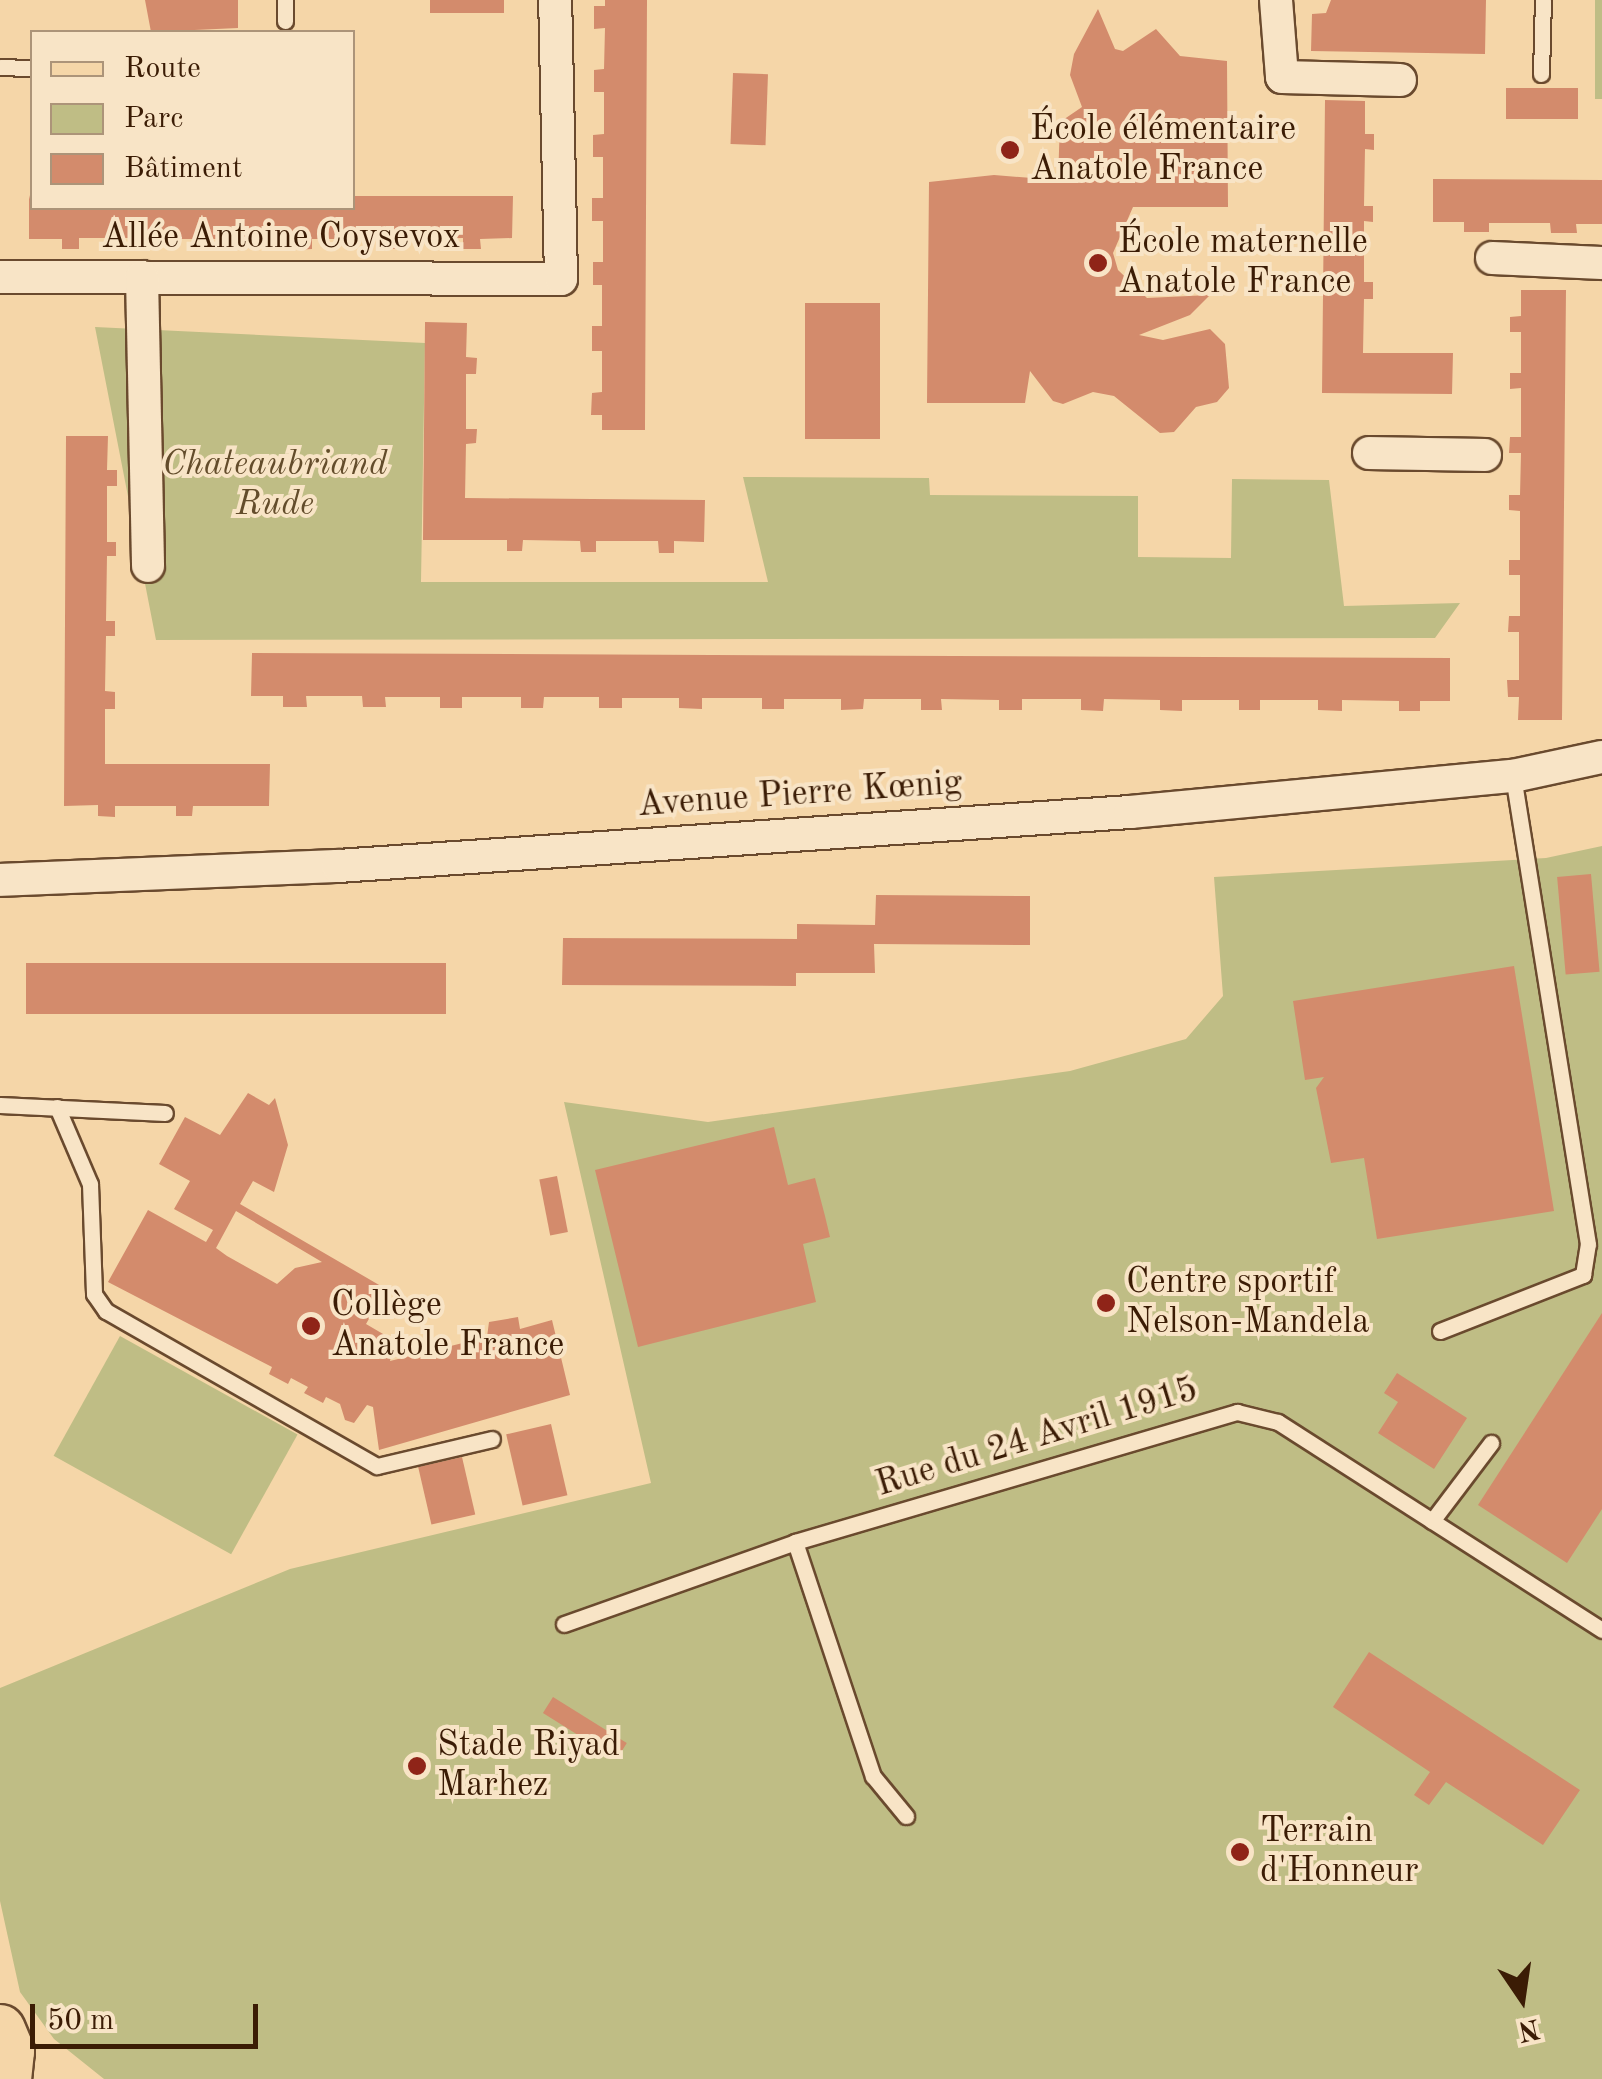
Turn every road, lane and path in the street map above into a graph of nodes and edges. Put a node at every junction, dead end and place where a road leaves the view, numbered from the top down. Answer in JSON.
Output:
{"nodes":[{"id":1,"x":285,"y":0,"type":"edge"},
{"id":2,"x":555,"y":0,"type":"edge"},
{"id":3,"x":1276,"y":0,"type":"edge"},
{"id":4,"x":1543,"y":0,"type":"edge"},
{"id":5,"x":286,"y":21,"type":"dead end"},
{"id":6,"x":0,"y":67,"type":"edge"},
{"id":7,"x":30,"y":68,"type":"edge"},
{"id":8,"x":1541,"y":74,"type":"dead end"},
{"id":9,"x":1400,"y":80,"type":"dead end"},
{"id":10,"x":1492,"y":258,"type":"dead end"},
{"id":11,"x":1602,"y":262,"type":"edge"},
{"id":12,"x":0,"y":277,"type":"edge"},
{"id":13,"x":142,"y":277,"type":"junction"},
{"id":14,"x":1369,"y":453,"type":"dead end"},
{"id":15,"x":1485,"y":455,"type":"dead end"},
{"id":16,"x":148,"y":566,"type":"dead end"},
{"id":17,"x":1598,"y":766,"type":"edge"},
{"id":18,"x":1513,"y":776,"type":"junction"},
{"id":19,"x":0,"y":880,"type":"edge"},
{"id":20,"x":0,"y":1104,"type":"edge"},
{"id":21,"x":57,"y":1108,"type":"junction"},
{"id":22,"x":165,"y":1112,"type":"dead end"},
{"id":23,"x":1440,"y":1330,"type":"dead end"},
{"id":24,"x":492,"y":1439,"type":"dead end"},
{"id":25,"x":1491,"y":1443,"type":"dead end"},
{"id":26,"x":1432,"y":1521,"type":"junction"},
{"id":27,"x":795,"y":1542,"type":"junction"},
{"id":28,"x":564,"y":1624,"type":"dead end"},
{"id":29,"x":1602,"y":1630,"type":"edge"},
{"id":30,"x":906,"y":1816,"type":"dead end"},
{"id":31,"x":0,"y":2030,"type":"edge"},
{"id":32,"x":6,"y":2079,"type":"edge"}],
"edges":[{"from":1,"to":5,"type":"lane"},
{"from":2,"to":13,"type":"street","name":"Allée Antoine Coysevox"},
{"from":3,"to":9,"type":"street"},
{"from":4,"to":8,"type":"lane"},
{"from":6,"to":7,"type":"lane"},
{"from":10,"to":11,"type":"street"},
{"from":12,"to":13,"type":"street","name":"Allée Antoine Coysevox"},
{"from":13,"to":16,"type":"street"},
{"from":14,"to":15,"type":"street"},
{"from":17,"to":18,"type":"street","name":"Avenue Pierre Kœnig"},
{"from":18,"to":19,"type":"street","name":"Avenue Pierre Kœnig"},
{"from":18,"to":23,"type":"lane"},
{"from":20,"to":21,"type":"lane"},
{"from":21,"to":22,"type":"lane"},
{"from":21,"to":24,"type":"lane"},
{"from":25,"to":26,"type":"lane"},
{"from":26,"to":27,"type":"lane","name":"Rue du 24 Avril 1915"},
{"from":26,"to":29,"type":"lane","name":"Rue du 24 Avril 1915"},
{"from":27,"to":28,"type":"lane","name":"Rue du 24 Avril 1915"},
{"from":27,"to":30,"type":"lane"},
{"from":31,"to":32,"type":"main road"}]}
